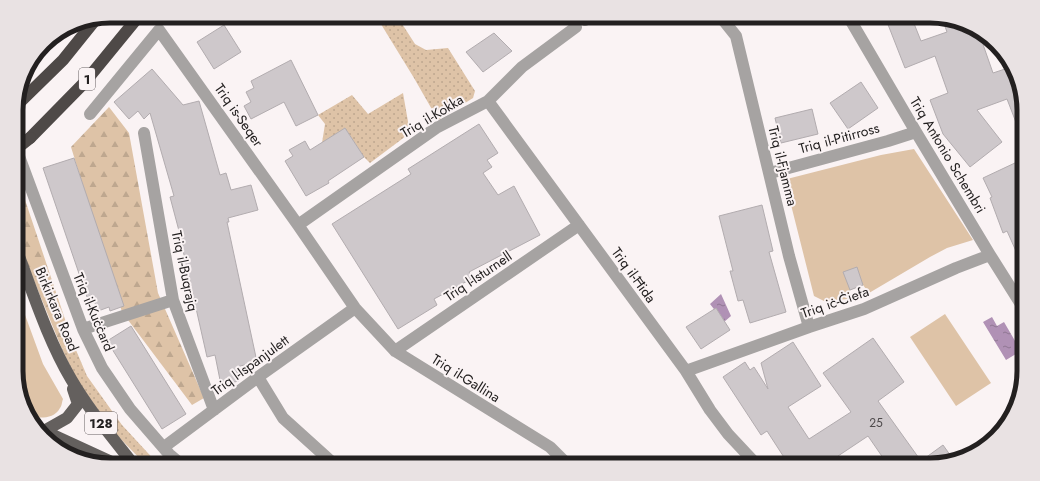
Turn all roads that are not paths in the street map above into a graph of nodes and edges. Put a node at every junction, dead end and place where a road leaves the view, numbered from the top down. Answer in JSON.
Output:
{"nodes":[{"id":1,"x":133,"y":23,"type":"edge"},
{"id":2,"x":581,"y":23,"type":"edge"},
{"id":3,"x":726,"y":23,"type":"edge"},
{"id":4,"x":852,"y":23,"type":"edge"},
{"id":5,"x":91,"y":26,"type":"edge"},
{"id":6,"x":24,"y":98,"type":"edge"},
{"id":7,"x":488,"y":102,"type":"junction"},
{"id":8,"x":90,"y":114,"type":"dead end"},
{"id":9,"x":916,"y":132,"type":"junction"},
{"id":10,"x":144,"y":133,"type":"dead end"},
{"id":11,"x":23,"y":144,"type":"edge"},
{"id":12,"x":23,"y":168,"type":"edge"},
{"id":13,"x":770,"y":173,"type":"junction"},
{"id":14,"x":298,"y":225,"type":"junction"},
{"id":15,"x":579,"y":225,"type":"junction"},
{"id":16,"x":990,"y":255,"type":"junction"},
{"id":17,"x":23,"y":269,"type":"edge"},
{"id":18,"x":1017,"y":297,"type":"edge"},
{"id":19,"x":173,"y":300,"type":"junction"},
{"id":20,"x":355,"y":308,"type":"junction"},
{"id":21,"x":809,"y":327,"type":"junction"},
{"id":22,"x":83,"y":330,"type":"junction"},
{"id":23,"x":395,"y":351,"type":"junction"},
{"id":24,"x":686,"y":371,"type":"junction"},
{"id":25,"x":258,"y":377,"type":"junction"},
{"id":26,"x":71,"y":379,"type":"junction"},
{"id":27,"x":214,"y":410,"type":"junction"},
{"id":28,"x":45,"y":429,"type":"edge"},
{"id":29,"x":51,"y":436,"type":"edge"},
{"id":30,"x":164,"y":447,"type":"junction"},
{"id":31,"x":101,"y":457,"type":"edge"},
{"id":32,"x":128,"y":458,"type":"edge"},
{"id":33,"x":175,"y":458,"type":"edge"},
{"id":34,"x":327,"y":458,"type":"edge"},
{"id":35,"x":561,"y":458,"type":"edge"},
{"id":36,"x":750,"y":458,"type":"edge"}],
"edges":[{"from":1,"to":11,"type":"highway","number":"1","bridge":true},
{"from":2,"to":7,"type":"street","name":"Triq il-Kokka"},
{"from":3,"to":13,"type":"street","name":"Triq il-Fjamma"},
{"from":4,"to":9,"type":"street","name":"Triq Antonio Schembri"},
{"from":5,"to":6,"type":"highway"},
{"from":7,"to":14,"type":"street","name":"Triq il-Kokka"},
{"from":7,"to":15,"type":"street","name":"Triq il-Ħida"},
{"from":8,"to":14,"type":"street","name":"Triq is-Seqer"},
{"from":9,"to":13,"type":"street","name":"Triq il-Pitirross"},
{"from":9,"to":16,"type":"street","name":"Triq Antonio Schembri"},
{"from":10,"to":19,"type":"street","name":"Triq il-Buqrajq"},
{"from":12,"to":22,"type":"street","name":"Triq il-Kuċċard"},
{"from":13,"to":21,"type":"street","name":"Triq il-Fjamma"},
{"from":14,"to":20,"type":"street","name":"Triq is-Seqer"},
{"from":15,"to":23,"type":"street","name":"Triq l-Isturnell"},
{"from":15,"to":24,"type":"street","name":"Triq il-Ħida"},
{"from":16,"to":18,"type":"street","name":"Triq Antonio Schembri"},
{"from":16,"to":21,"type":"street","name":"Triq iċ-Ċiefa"},
{"from":17,"to":26,"type":"main road","name":"Birkirkara Road","number":"128"},
{"from":19,"to":22,"type":"street"},
{"from":19,"to":27,"type":"street","name":"Triq il-Buqrajq"},
{"from":20,"to":23,"type":"street","name":"Triq il-Gallina"},
{"from":20,"to":25,"type":"street","name":"Triq l-Ispanjulett"},
{"from":21,"to":24,"type":"street","name":"Triq iċ-Ċiefa"},
{"from":22,"to":30,"type":"street","name":"Triq il-Kuċċard"},
{"from":23,"to":35,"type":"street","name":"Triq il-Gallina"},
{"from":24,"to":36,"type":"street","name":"Triq il-Ħida"},
{"from":25,"to":27,"type":"street","name":"Triq l-Ispanjulett"},
{"from":25,"to":34,"type":"street"},
{"from":26,"to":28,"type":"main road","name":"Birkirkara Road","number":"128"},
{"from":26,"to":32,"type":"main road","name":"Birkirkara Road","number":"128"},
{"from":27,"to":30,"type":"street","name":"Triq l-Ispanjulett"},
{"from":29,"to":31,"type":"main road","name":"Birkirkara Road","number":"128"},
{"from":30,"to":33,"type":"street","name":"Triq il-Kuċċard"}]}
